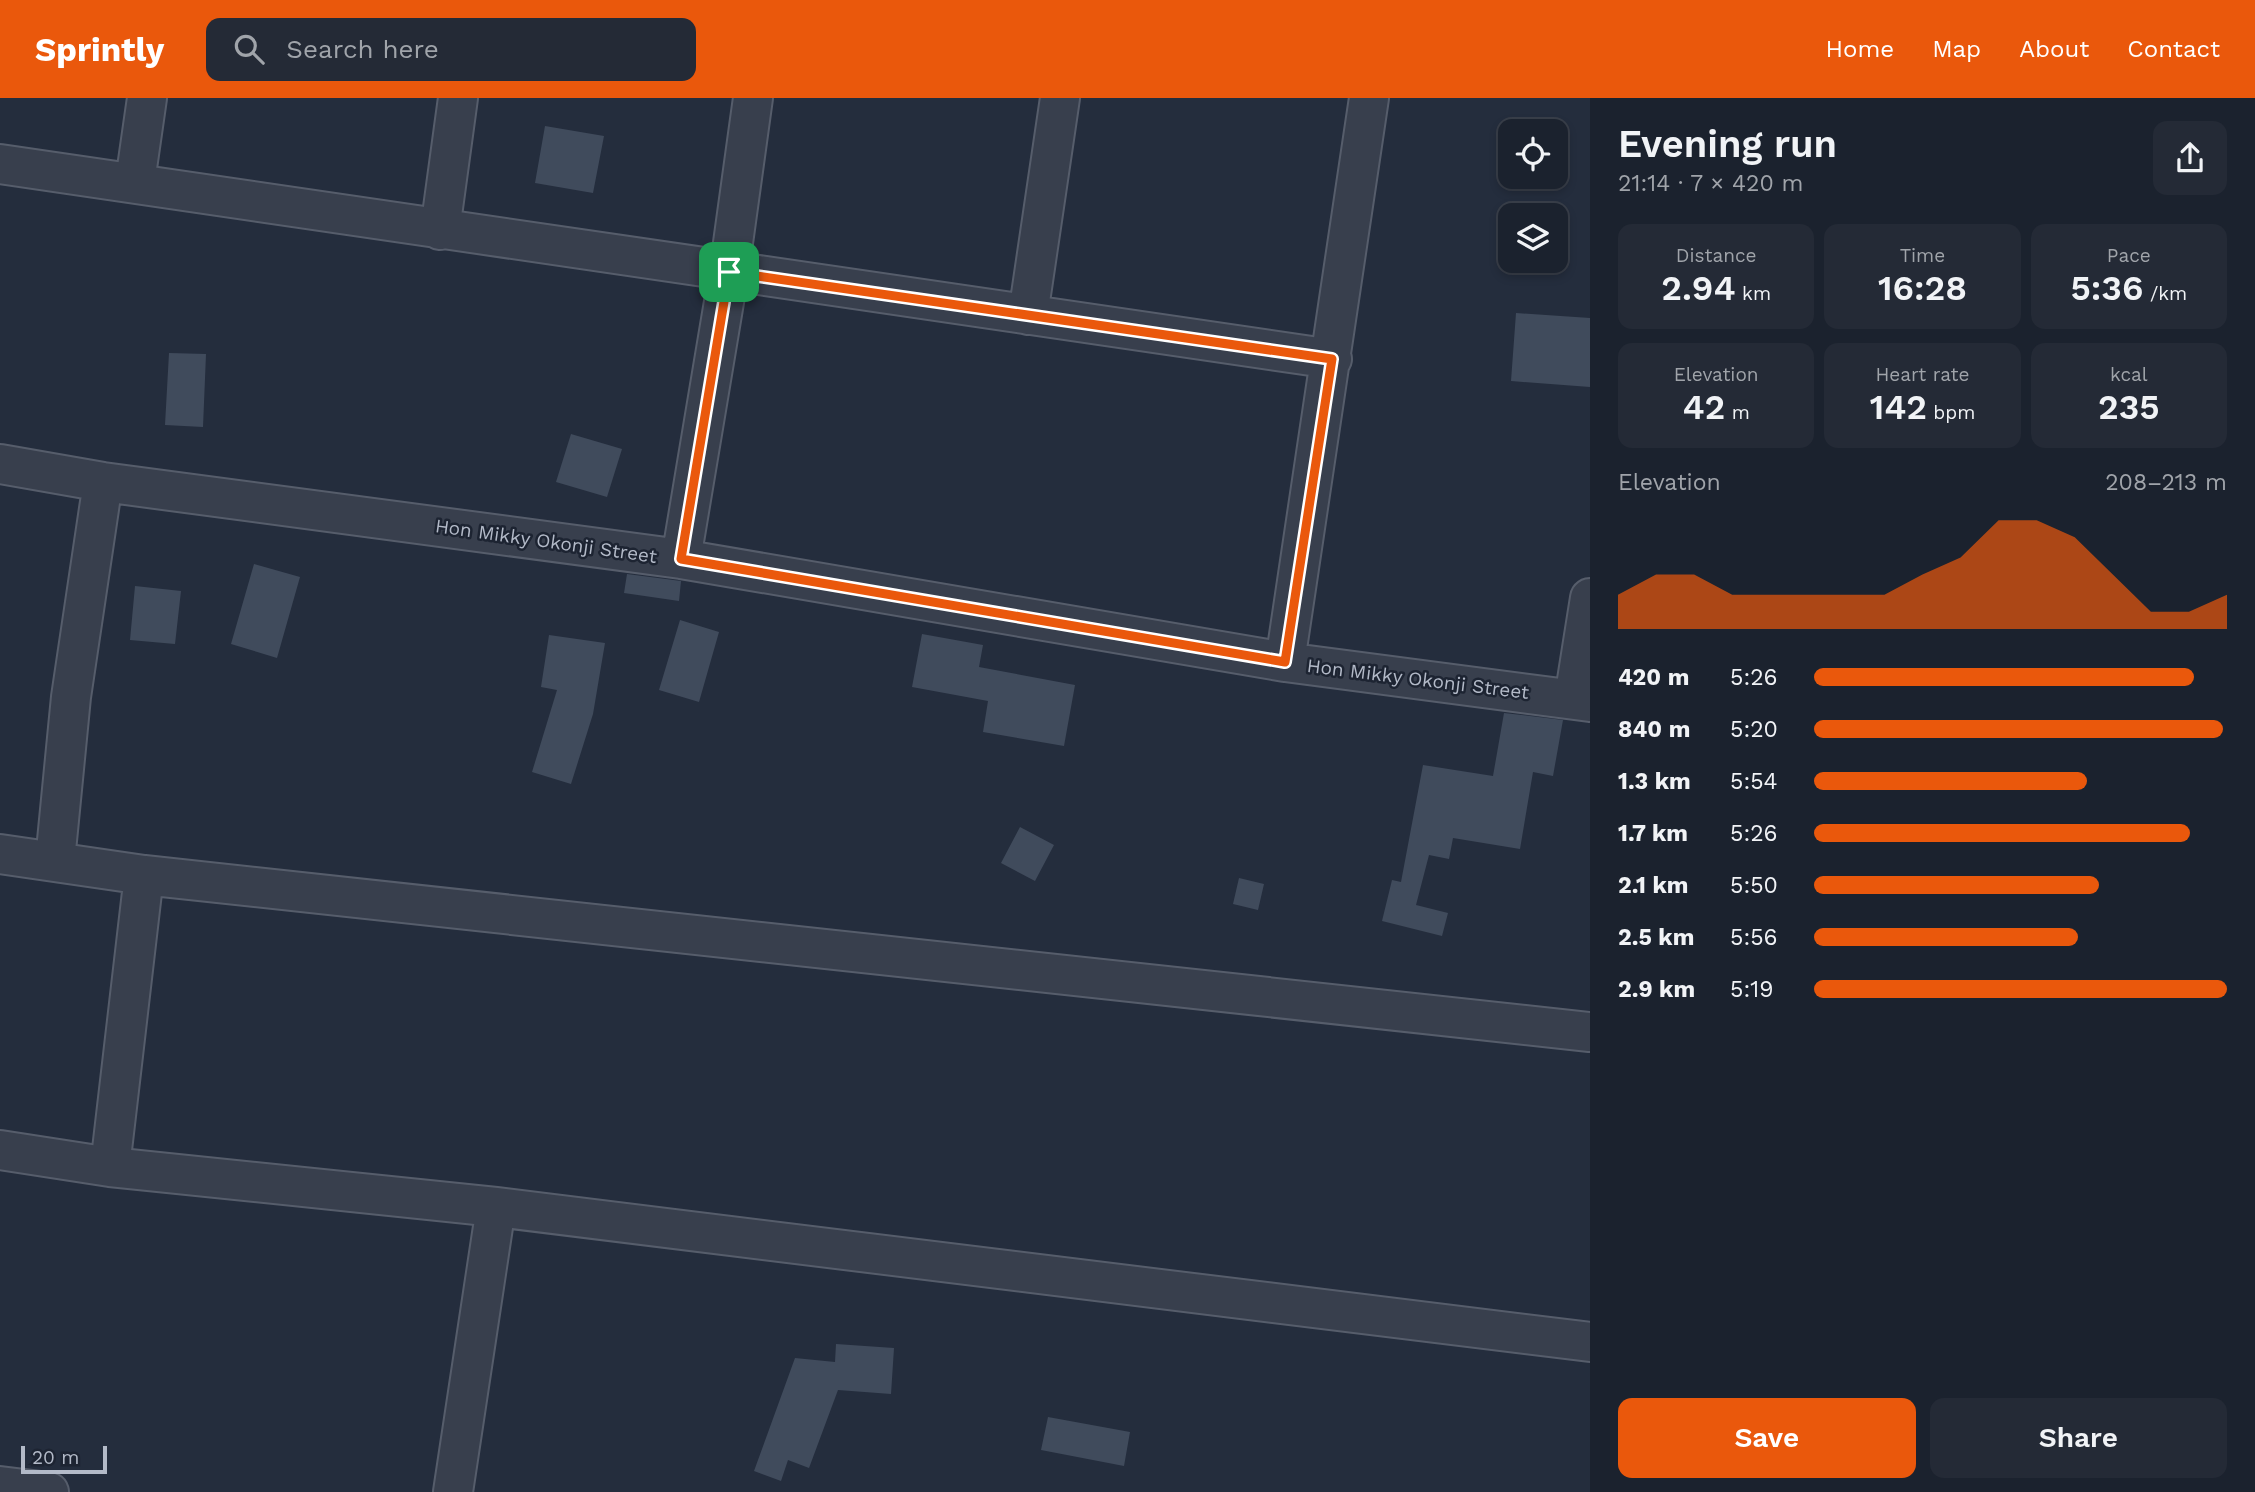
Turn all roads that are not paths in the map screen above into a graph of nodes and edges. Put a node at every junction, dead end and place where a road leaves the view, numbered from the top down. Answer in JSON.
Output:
{"nodes":[{"id":1,"x":147,"y":98,"type":"edge"},
{"id":2,"x":458,"y":98,"type":"edge"},
{"id":3,"x":753,"y":98,"type":"edge"},
{"id":4,"x":1060,"y":98,"type":"edge"},
{"id":5,"x":1369,"y":98,"type":"edge"},
{"id":6,"x":0,"y":164,"type":"edge"},
{"id":7,"x":135,"y":182,"type":"junction"},
{"id":8,"x":440,"y":230,"type":"junction"},
{"id":9,"x":729,"y":272,"type":"junction"},
{"id":10,"x":1028,"y":315,"type":"junction"},
{"id":11,"x":1332,"y":359,"type":"junction"},
{"id":12,"x":0,"y":464,"type":"edge"},
{"id":13,"x":103,"y":482,"type":"junction"},
{"id":14,"x":681,"y":559,"type":"junction"},
{"id":15,"x":1590,"y":598,"type":"edge"},
{"id":16,"x":1285,"y":662,"type":"junction"},
{"id":17,"x":1582,"y":700,"type":"edge"},
{"id":18,"x":0,"y":854,"type":"edge"},
{"id":19,"x":55,"y":861,"type":"junction"},
{"id":20,"x":144,"y":875,"type":"junction"},
{"id":21,"x":1590,"y":1032,"type":"edge"},
{"id":22,"x":0,"y":1150,"type":"edge"},
{"id":23,"x":110,"y":1167,"type":"junction"},
{"id":24,"x":496,"y":1207,"type":"junction"},
{"id":25,"x":1590,"y":1342,"type":"edge"},
{"id":26,"x":0,"y":1486,"type":"edge"},
{"id":27,"x":49,"y":1492,"type":"edge"},
{"id":28,"x":453,"y":1492,"type":"edge"}],
"edges":[{"from":1,"to":7,"type":"street"},
{"from":2,"to":8,"type":"street"},
{"from":3,"to":9,"type":"street"},
{"from":4,"to":10,"type":"street"},
{"from":5,"to":11,"type":"street"},
{"from":6,"to":7,"type":"street"},
{"from":7,"to":8,"type":"street"},
{"from":8,"to":9,"type":"street"},
{"from":9,"to":10,"type":"street"},
{"from":9,"to":14,"type":"street"},
{"from":10,"to":11,"type":"street"},
{"from":11,"to":16,"type":"street"},
{"from":12,"to":13,"type":"street","name":"Hon Mikky Okonji Street"},
{"from":13,"to":14,"type":"street","name":"Hon Mikky Okonji Street"},
{"from":13,"to":19,"type":"street"},
{"from":14,"to":16,"type":"street","name":"Hon Mikky Okonji Street"},
{"from":15,"to":17,"type":"street"},
{"from":16,"to":17,"type":"street","name":"Hon Mikky Okonji Street"},
{"from":18,"to":19,"type":"street"},
{"from":19,"to":20,"type":"street"},
{"from":20,"to":21,"type":"street"},
{"from":20,"to":23,"type":"street"},
{"from":22,"to":23,"type":"street"},
{"from":23,"to":24,"type":"street"},
{"from":24,"to":25,"type":"street"},
{"from":24,"to":28,"type":"street"},
{"from":26,"to":27,"type":"street"}]}
